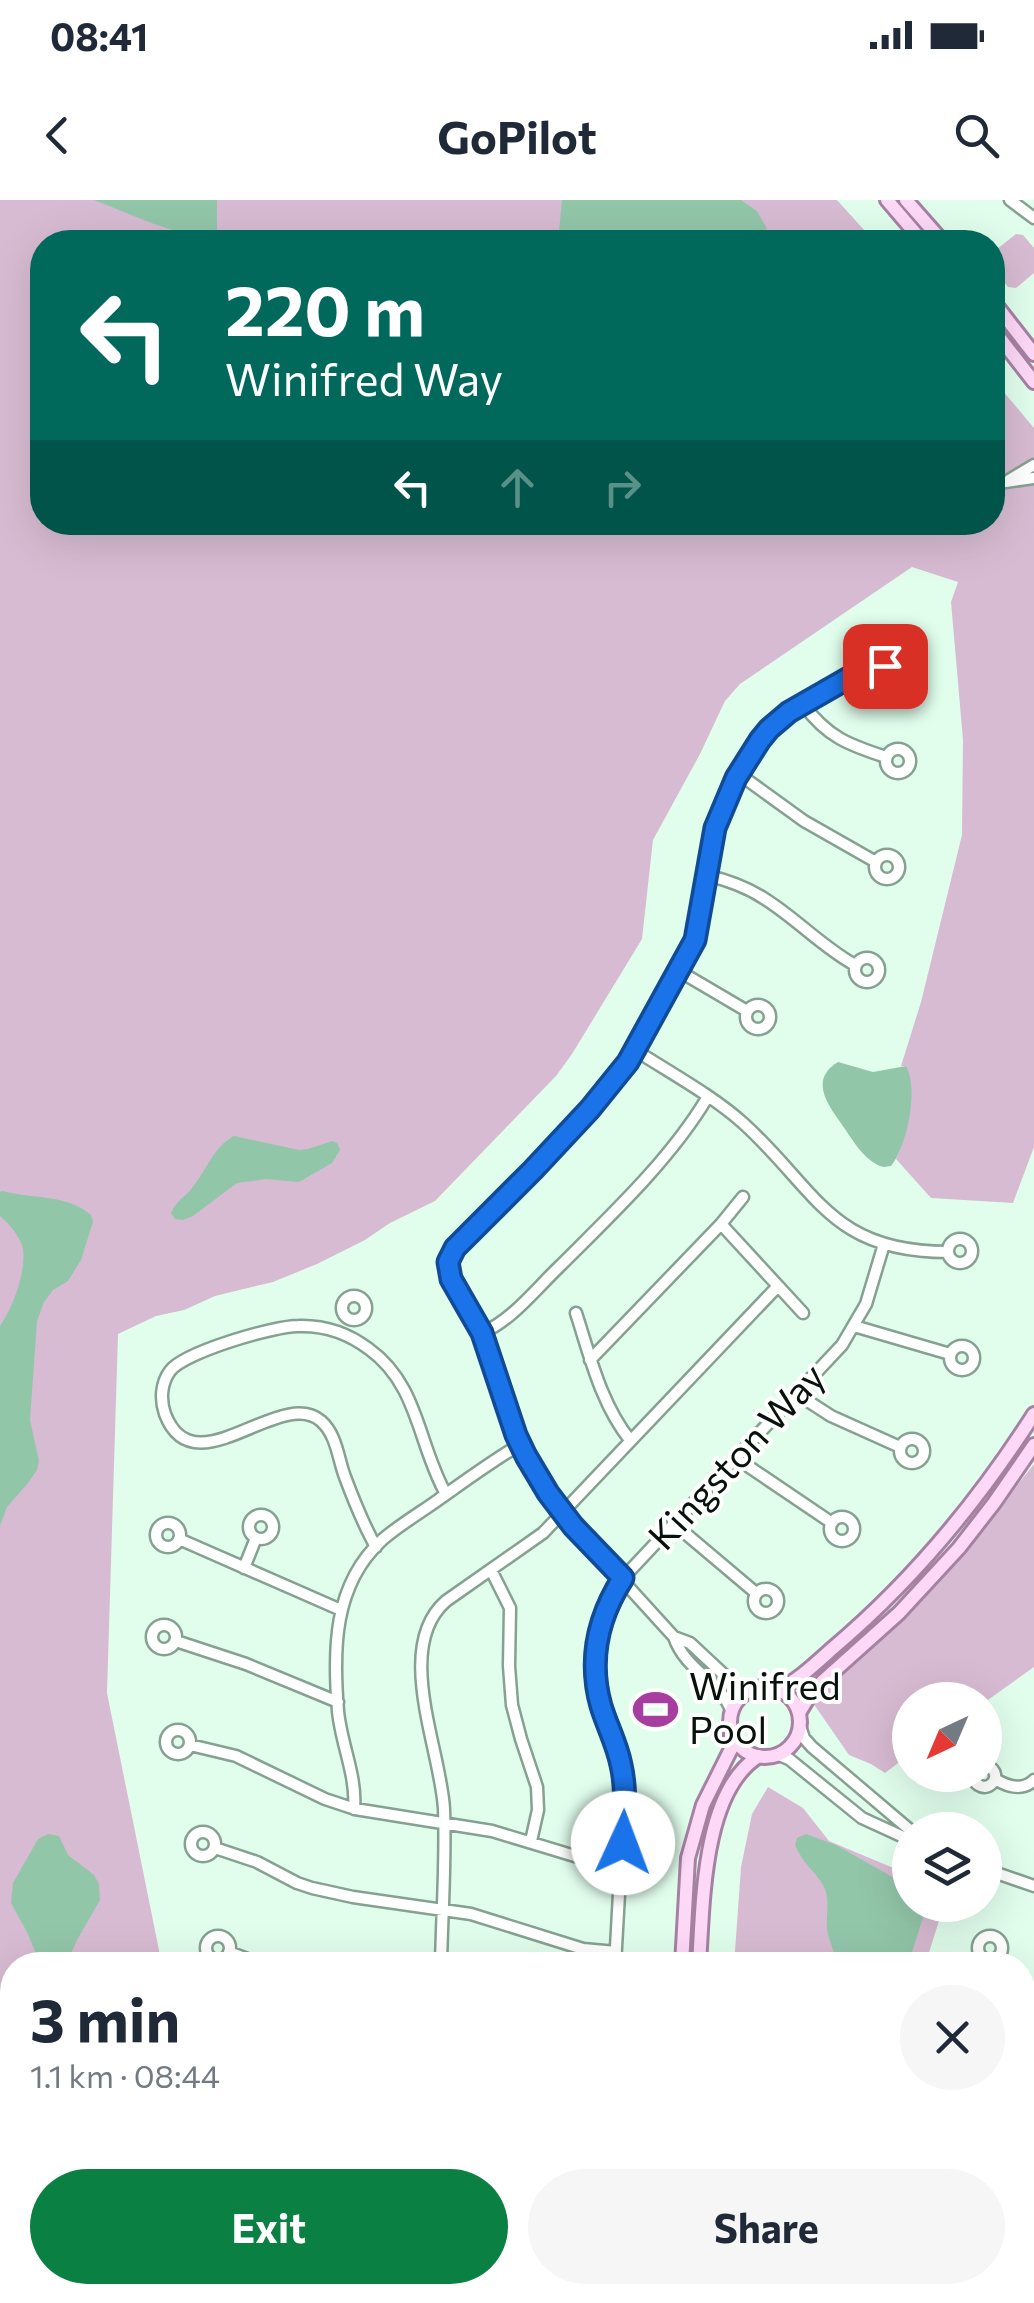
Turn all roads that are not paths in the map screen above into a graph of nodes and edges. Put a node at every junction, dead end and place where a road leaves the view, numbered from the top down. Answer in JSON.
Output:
{"nodes":[{"id":1,"x":886,"y":200,"type":"edge"},
{"id":2,"x":906,"y":200,"type":"edge"},
{"id":3,"x":1010,"y":200,"type":"edge"},
{"id":4,"x":1034,"y":218,"type":"edge"},
{"id":5,"x":912,"y":230,"type":"edge"},
{"id":6,"x":932,"y":230,"type":"edge"},
{"id":7,"x":1005,"y":317,"type":"edge"},
{"id":8,"x":1005,"y":345,"type":"edge"},
{"id":9,"x":1034,"y":354,"type":"edge"},
{"id":10,"x":1034,"y":382,"type":"edge"},
{"id":11,"x":1034,"y":465,"type":"edge"},
{"id":12,"x":1034,"y":478,"type":"edge"},
{"id":13,"x":1005,"y":480,"type":"edge"},
{"id":14,"x":1005,"y":483,"type":"edge"},
{"id":15,"x":878,"y":661,"type":"dead end"},
{"id":16,"x":803,"y":704,"type":"junction"},
{"id":17,"x":886,"y":758,"type":"dead end"},
{"id":18,"x":738,"y":774,"type":"junction"},
{"id":19,"x":876,"y":862,"type":"dead end"},
{"id":20,"x":706,"y":875,"type":"junction"},
{"id":21,"x":855,"y":964,"type":"dead end"},
{"id":22,"x":678,"y":971,"type":"junction"},
{"id":23,"x":747,"y":1011,"type":"dead end"},
{"id":24,"x":634,"y":1050,"type":"junction"},
{"id":25,"x":708,"y":1098,"type":"junction"},
{"id":26,"x":743,"y":1197,"type":"dead end"},
{"id":27,"x":721,"y":1224,"type":"junction"},
{"id":28,"x":884,"y":1244,"type":"junction"},
{"id":29,"x":948,"y":1252,"type":"dead end"},
{"id":30,"x":778,"y":1286,"type":"junction"},
{"id":31,"x":576,"y":1313,"type":"dead end"},
{"id":32,"x":803,"y":1313,"type":"dead end"},
{"id":33,"x":350,"y":1319,"type":"dead end"},
{"id":34,"x":854,"y":1326,"type":"junction"},
{"id":35,"x":344,"y":1333,"type":"junction"},
{"id":36,"x":482,"y":1333,"type":"junction"},
{"id":37,"x":950,"y":1354,"type":"dead end"},
{"id":38,"x":590,"y":1360,"type":"junction"},
{"id":39,"x":797,"y":1394,"type":"junction"},
{"id":40,"x":1034,"y":1398,"type":"edge"},
{"id":41,"x":1034,"y":1414,"type":"edge"},
{"id":42,"x":1019,"y":1438,"type":"junction"},
{"id":43,"x":630,"y":1440,"type":"junction"},
{"id":44,"x":521,"y":1444,"type":"junction"},
{"id":45,"x":1034,"y":1446,"type":"edge"},
{"id":46,"x":900,"y":1448,"type":"dead end"},
{"id":47,"x":736,"y":1458,"type":"junction"},
{"id":48,"x":446,"y":1494,"type":"junction"},
{"id":49,"x":562,"y":1512,"type":"junction"},
{"id":50,"x":832,"y":1522,"type":"dead end"},
{"id":51,"x":673,"y":1523,"type":"junction"},
{"id":52,"x":256,"y":1538,"type":"dead end"},
{"id":53,"x":179,"y":1539,"type":"dead end"},
{"id":54,"x":376,"y":1546,"type":"junction"},
{"id":55,"x":244,"y":1568,"type":"junction"},
{"id":56,"x":490,"y":1570,"type":"junction"},
{"id":57,"x":623,"y":1578,"type":"junction"},
{"id":58,"x":756,"y":1593,"type":"dead end"},
{"id":59,"x":341,"y":1610,"type":"junction"},
{"id":60,"x":674,"y":1637,"type":"junction"},
{"id":61,"x":176,"y":1641,"type":"dead end"},
{"id":62,"x":778,"y":1690,"type":"junction"},
{"id":63,"x":750,"y":1691,"type":"junction"},
{"id":64,"x":338,"y":1702,"type":"junction"},
{"id":65,"x":732,"y":1713,"type":"junction"},
{"id":66,"x":799,"y":1720,"type":"junction"},
{"id":67,"x":731,"y":1728,"type":"junction"},
{"id":68,"x":190,"y":1745,"type":"dead end"},
{"id":69,"x":779,"y":1754,"type":"junction"},
{"id":70,"x":759,"y":1756,"type":"junction"},
{"id":71,"x":1034,"y":1780,"type":"edge"},
{"id":72,"x":1002,"y":1783,"type":"edge"},
{"id":73,"x":354,"y":1809,"type":"junction"},
{"id":74,"x":892,"y":1815,"type":"edge"},
{"id":75,"x":444,"y":1822,"type":"junction"},
{"id":76,"x":892,"y":1832,"type":"edge"},
{"id":77,"x":530,"y":1841,"type":"junction"},
{"id":78,"x":215,"y":1848,"type":"dead end"},
{"id":79,"x":621,"y":1867,"type":"junction"},
{"id":80,"x":1002,"y":1875,"type":"edge"},
{"id":81,"x":1034,"y":1886,"type":"edge"},
{"id":82,"x":442,"y":1910,"type":"junction"},
{"id":83,"x":441,"y":1952,"type":"edge"},
{"id":84,"x":616,"y":1952,"type":"joint"},
{"id":85,"x":683,"y":1952,"type":"edge"},
{"id":86,"x":700,"y":1952,"type":"edge"}],
"edges":[{"from":1,"to":5,"type":"main road"},
{"from":2,"to":6,"type":"main road"},
{"from":3,"to":4,"type":"street"},
{"from":7,"to":9,"type":"main road"},
{"from":8,"to":10,"type":"main road"},
{"from":11,"to":13,"type":"street"},
{"from":12,"to":14,"type":"street"},
{"from":15,"to":16,"type":"street"},
{"from":16,"to":17,"type":"street"},
{"from":16,"to":18,"type":"street"},
{"from":18,"to":19,"type":"street"},
{"from":18,"to":20,"type":"street"},
{"from":20,"to":21,"type":"street"},
{"from":20,"to":22,"type":"street"},
{"from":22,"to":23,"type":"street"},
{"from":22,"to":24,"type":"street"},
{"from":24,"to":25,"type":"street"},
{"from":24,"to":36,"type":"street"},
{"from":25,"to":28,"type":"street"},
{"from":25,"to":36,"type":"street"},
{"from":26,"to":27,"type":"street"},
{"from":27,"to":30,"type":"street"},
{"from":27,"to":38,"type":"street"},
{"from":28,"to":29,"type":"street"},
{"from":28,"to":34,"type":"street","name":"Kingston Way"},
{"from":30,"to":32,"type":"street"},
{"from":30,"to":43,"type":"street"},
{"from":31,"to":38,"type":"street"},
{"from":33,"to":35,"type":"street"},
{"from":34,"to":37,"type":"street"},
{"from":34,"to":39,"type":"street","name":"Kingston Way"},
{"from":35,"to":48,"type":"street"},
{"from":35,"to":54,"type":"street"},
{"from":36,"to":44,"type":"street"},
{"from":38,"to":43,"type":"street"},
{"from":39,"to":46,"type":"street"},
{"from":39,"to":47,"type":"street","name":"Kingston Way"},
{"from":40,"to":42,"type":"main road"},
{"from":41,"to":42,"type":"main road"},
{"from":42,"to":62,"type":"main road"},
{"from":43,"to":49,"type":"street"},
{"from":44,"to":48,"type":"street"},
{"from":44,"to":49,"type":"street"},
{"from":45,"to":66,"type":"main road"},
{"from":47,"to":50,"type":"street"},
{"from":47,"to":51,"type":"street","name":"Kingston Way"},
{"from":48,"to":54,"type":"street"},
{"from":49,"to":56,"type":"street"},
{"from":49,"to":57,"type":"street"},
{"from":51,"to":57,"type":"street","name":"Kingston Way"},
{"from":51,"to":58,"type":"street"},
{"from":52,"to":55,"type":"street"},
{"from":53,"to":55,"type":"street"},
{"from":54,"to":59,"type":"street"},
{"from":55,"to":59,"type":"street"},
{"from":56,"to":75,"type":"street"},
{"from":56,"to":77,"type":"street"},
{"from":57,"to":60,"type":"street"},
{"from":57,"to":79,"type":"street","name":"Kingston Way"},
{"from":59,"to":64,"type":"street"},
{"from":60,"to":63,"type":"street"},
{"from":60,"to":65,"type":"street"},
{"from":61,"to":64,"type":"street"},
{"from":62,"to":63,"type":"main road"},
{"from":62,"to":66,"type":"main road"},
{"from":63,"to":65,"type":"main road"},
{"from":64,"to":73,"type":"street"},
{"from":65,"to":67,"type":"main road"},
{"from":66,"to":69,"type":"main road"},
{"from":66,"to":74,"type":"street"},
{"from":67,"to":70,"type":"main road"},
{"from":67,"to":85,"type":"main road"},
{"from":68,"to":73,"type":"street"},
{"from":69,"to":70,"type":"main road"},
{"from":69,"to":76,"type":"street"},
{"from":70,"to":86,"type":"main road"},
{"from":71,"to":72,"type":"street"},
{"from":73,"to":75,"type":"street"},
{"from":75,"to":77,"type":"street"},
{"from":75,"to":82,"type":"street"},
{"from":77,"to":79,"type":"street"},
{"from":78,"to":82,"type":"street"},
{"from":79,"to":84,"type":"street","name":"Kingston Way"},
{"from":80,"to":81,"type":"street"},
{"from":82,"to":83,"type":"street"},
{"from":82,"to":84,"type":"street"}]}
